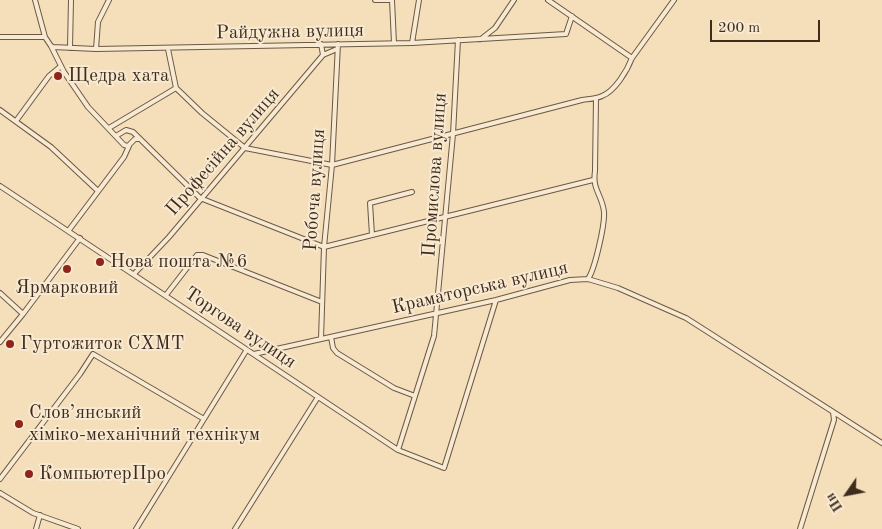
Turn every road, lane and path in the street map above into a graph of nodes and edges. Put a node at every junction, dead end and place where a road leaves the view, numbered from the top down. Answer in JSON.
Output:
{"nodes":[{"id":1,"x":35,"y":0,"type":"edge"},
{"id":2,"x":71,"y":0,"type":"edge"},
{"id":3,"x":109,"y":0,"type":"edge"},
{"id":4,"x":375,"y":0,"type":"edge"},
{"id":5,"x":392,"y":0,"type":"edge"},
{"id":6,"x":419,"y":0,"type":"edge"},
{"id":7,"x":514,"y":0,"type":"edge"},
{"id":8,"x":548,"y":0,"type":"edge"},
{"id":9,"x":674,"y":0,"type":"edge"},
{"id":10,"x":572,"y":16,"type":"junction"},
{"id":11,"x":0,"y":37,"type":"edge"},
{"id":12,"x":45,"y":37,"type":"junction"},
{"id":13,"x":458,"y":40,"type":"junction"},
{"id":14,"x":479,"y":40,"type":"junction"},
{"id":15,"x":394,"y":43,"type":"junction"},
{"id":16,"x":412,"y":43,"type":"junction"},
{"id":17,"x":322,"y":44,"type":"junction"},
{"id":18,"x":50,"y":46,"type":"junction"},
{"id":19,"x":338,"y":46,"type":"junction"},
{"id":20,"x":70,"y":48,"type":"junction"},
{"id":21,"x":96,"y":49,"type":"junction"},
{"id":22,"x":168,"y":49,"type":"junction"},
{"id":23,"x":323,"y":55,"type":"junction"},
{"id":24,"x":632,"y":58,"type":"junction"},
{"id":25,"x":61,"y":66,"type":"junction"},
{"id":26,"x":176,"y":88,"type":"junction"},
{"id":27,"x":596,"y":98,"type":"junction"},
{"id":28,"x":0,"y":110,"type":"edge"},
{"id":29,"x":16,"y":120,"type":"junction"},
{"id":30,"x":109,"y":128,"type":"junction"},
{"id":31,"x":453,"y":134,"type":"junction"},
{"id":32,"x":116,"y":136,"type":"junction"},
{"id":33,"x":141,"y":140,"type":"junction"},
{"id":34,"x":123,"y":144,"type":"junction"},
{"id":35,"x":129,"y":146,"type":"junction"},
{"id":36,"x":245,"y":148,"type":"junction"},
{"id":37,"x":124,"y":157,"type":"junction"},
{"id":38,"x":332,"y":165,"type":"junction"},
{"id":39,"x":593,"y":180,"type":"junction"},
{"id":40,"x":0,"y":186,"type":"edge"},
{"id":41,"x":98,"y":191,"type":"junction"},
{"id":42,"x":412,"y":192,"type":"dead end"},
{"id":43,"x":200,"y":198,"type":"junction"},
{"id":44,"x":446,"y":217,"type":"junction"},
{"id":45,"x":68,"y":230,"type":"junction"},
{"id":46,"x":372,"y":236,"type":"junction"},
{"id":47,"x":80,"y":238,"type":"junction"},
{"id":48,"x":324,"y":247,"type":"junction"},
{"id":49,"x":134,"y":274,"type":"junction"},
{"id":50,"x":588,"y":279,"type":"junction"},
{"id":51,"x":0,"y":293,"type":"edge"},
{"id":52,"x":166,"y":295,"type":"junction"},
{"id":53,"x":496,"y":300,"type":"junction"},
{"id":54,"x":322,"y":302,"type":"junction"},
{"id":55,"x":437,"y":313,"type":"junction"},
{"id":56,"x":23,"y":314,"type":"junction"},
{"id":57,"x":331,"y":337,"type":"junction"},
{"id":58,"x":321,"y":339,"type":"junction"},
{"id":59,"x":0,"y":342,"type":"edge"},
{"id":60,"x":246,"y":351,"type":"junction"},
{"id":61,"x":254,"y":354,"type":"junction"},
{"id":62,"x":415,"y":396,"type":"junction"},
{"id":63,"x":318,"y":397,"type":"junction"},
{"id":64,"x":833,"y":412,"type":"junction"},
{"id":65,"x":204,"y":419,"type":"junction"},
{"id":66,"x":882,"y":443,"type":"edge"},
{"id":67,"x":398,"y":450,"type":"junction"},
{"id":68,"x":0,"y":479,"type":"edge"},
{"id":69,"x":0,"y":493,"type":"edge"},
{"id":70,"x":40,"y":515,"type":"junction"},
{"id":71,"x":36,"y":529,"type":"edge"},
{"id":72,"x":78,"y":529,"type":"edge"},
{"id":73,"x":136,"y":529,"type":"edge"},
{"id":74,"x":235,"y":529,"type":"edge"},
{"id":75,"x":800,"y":529,"type":"edge"}],
"edges":[{"from":1,"to":12,"type":"street"},
{"from":2,"to":20,"type":"street"},
{"from":3,"to":21,"type":"street"},
{"from":4,"to":5,"type":"street"},
{"from":5,"to":15,"type":"street"},
{"from":6,"to":16,"type":"street"},
{"from":7,"to":14,"type":"street"},
{"from":8,"to":10,"type":"street"},
{"from":9,"to":24,"type":"street"},
{"from":10,"to":14,"type":"street","name":"Райдужна вулиця"},
{"from":10,"to":24,"type":"street"},
{"from":11,"to":12,"type":"street"},
{"from":12,"to":18,"type":"street"},
{"from":13,"to":14,"type":"street","name":"Райдужна вулиця"},
{"from":13,"to":16,"type":"street","name":"Райдужна вулиця"},
{"from":13,"to":31,"type":"street","name":"Промислова вулиця"},
{"from":15,"to":16,"type":"street","name":"Райдужна вулиця"},
{"from":15,"to":19,"type":"street","name":"Райдужна вулиця"},
{"from":17,"to":19,"type":"street","name":"Райдужна вулиця"},
{"from":17,"to":22,"type":"street","name":"Райдужна вулиця"},
{"from":17,"to":23,"type":"street"},
{"from":18,"to":20,"type":"street","name":"Райдужна вулиця"},
{"from":18,"to":25,"type":"street"},
{"from":19,"to":23,"type":"street"},
{"from":19,"to":38,"type":"street","name":"Робоча вулиця"},
{"from":20,"to":21,"type":"street","name":"Райдужна вулиця"},
{"from":21,"to":22,"type":"street","name":"Райдужна вулиця"},
{"from":22,"to":26,"type":"street"},
{"from":23,"to":36,"type":"street","name":"Професійна вулиця"},
{"from":24,"to":27,"type":"street"},
{"from":25,"to":29,"type":"street"},
{"from":25,"to":30,"type":"street"},
{"from":26,"to":30,"type":"street"},
{"from":26,"to":36,"type":"street"},
{"from":27,"to":31,"type":"street"},
{"from":27,"to":39,"type":"street"},
{"from":28,"to":29,"type":"street"},
{"from":29,"to":41,"type":"street"},
{"from":30,"to":32,"type":"street"},
{"from":31,"to":38,"type":"street"},
{"from":31,"to":44,"type":"street","name":"Промислова вулиця"},
{"from":32,"to":33,"type":"street"},
{"from":32,"to":34,"type":"street"},
{"from":33,"to":35,"type":"street"},
{"from":33,"to":43,"type":"street"},
{"from":34,"to":35,"type":"street"},
{"from":34,"to":37,"type":"street"},
{"from":35,"to":37,"type":"street"},
{"from":36,"to":38,"type":"street"},
{"from":36,"to":43,"type":"street","name":"Професійна вулиця"},
{"from":37,"to":41,"type":"street"},
{"from":38,"to":48,"type":"street","name":"Робоча вулиця"},
{"from":39,"to":44,"type":"street"},
{"from":39,"to":50,"type":"street"},
{"from":40,"to":45,"type":"street","name":"Торгова вулиця"},
{"from":41,"to":45,"type":"street"},
{"from":42,"to":46,"type":"street"},
{"from":43,"to":48,"type":"street"},
{"from":43,"to":49,"type":"street","name":"Професійна вулиця"},
{"from":44,"to":46,"type":"street"},
{"from":44,"to":55,"type":"street","name":"Промислова вулиця"},
{"from":45,"to":47,"type":"street","name":"Торгова вулиця"},
{"from":46,"to":48,"type":"street"},
{"from":47,"to":49,"type":"street","name":"Торгова вулиця"},
{"from":47,"to":56,"type":"street"},
{"from":48,"to":54,"type":"street","name":"Робоча вулиця"},
{"from":49,"to":52,"type":"street","name":"Торгова вулиця"},
{"from":50,"to":53,"type":"street","name":"Краматорська вулиця"},
{"from":50,"to":64,"type":"street","name":"Краматорська вулиця"},
{"from":51,"to":56,"type":"street"},
{"from":52,"to":54,"type":"street"},
{"from":52,"to":60,"type":"street","name":"Торгова вулиця"},
{"from":53,"to":55,"type":"street","name":"Краматорська вулиця"},
{"from":53,"to":67,"type":"street","name":"Торгова вулиця"},
{"from":54,"to":58,"type":"street","name":"Робоча вулиця"},
{"from":55,"to":57,"type":"street","name":"Краматорська вулиця"},
{"from":55,"to":62,"type":"street","name":"Промислова вулиця"},
{"from":56,"to":59,"type":"street"},
{"from":57,"to":58,"type":"street","name":"Краматорська вулиця"},
{"from":57,"to":62,"type":"street"},
{"from":58,"to":61,"type":"street","name":"Краматорська вулиця"},
{"from":60,"to":61,"type":"street","name":"Торгова вулиця"},
{"from":60,"to":65,"type":"street"},
{"from":61,"to":63,"type":"street","name":"Торгова вулиця"},
{"from":62,"to":67,"type":"street","name":"Промислова вулиця"},
{"from":63,"to":67,"type":"street","name":"Торгова вулиця"},
{"from":63,"to":74,"type":"street"},
{"from":64,"to":66,"type":"street","name":"Краматорська вулиця"},
{"from":64,"to":75,"type":"street"},
{"from":65,"to":68,"type":"street"},
{"from":65,"to":73,"type":"street"},
{"from":69,"to":70,"type":"street"},
{"from":70,"to":71,"type":"street"},
{"from":70,"to":72,"type":"street"}]}
